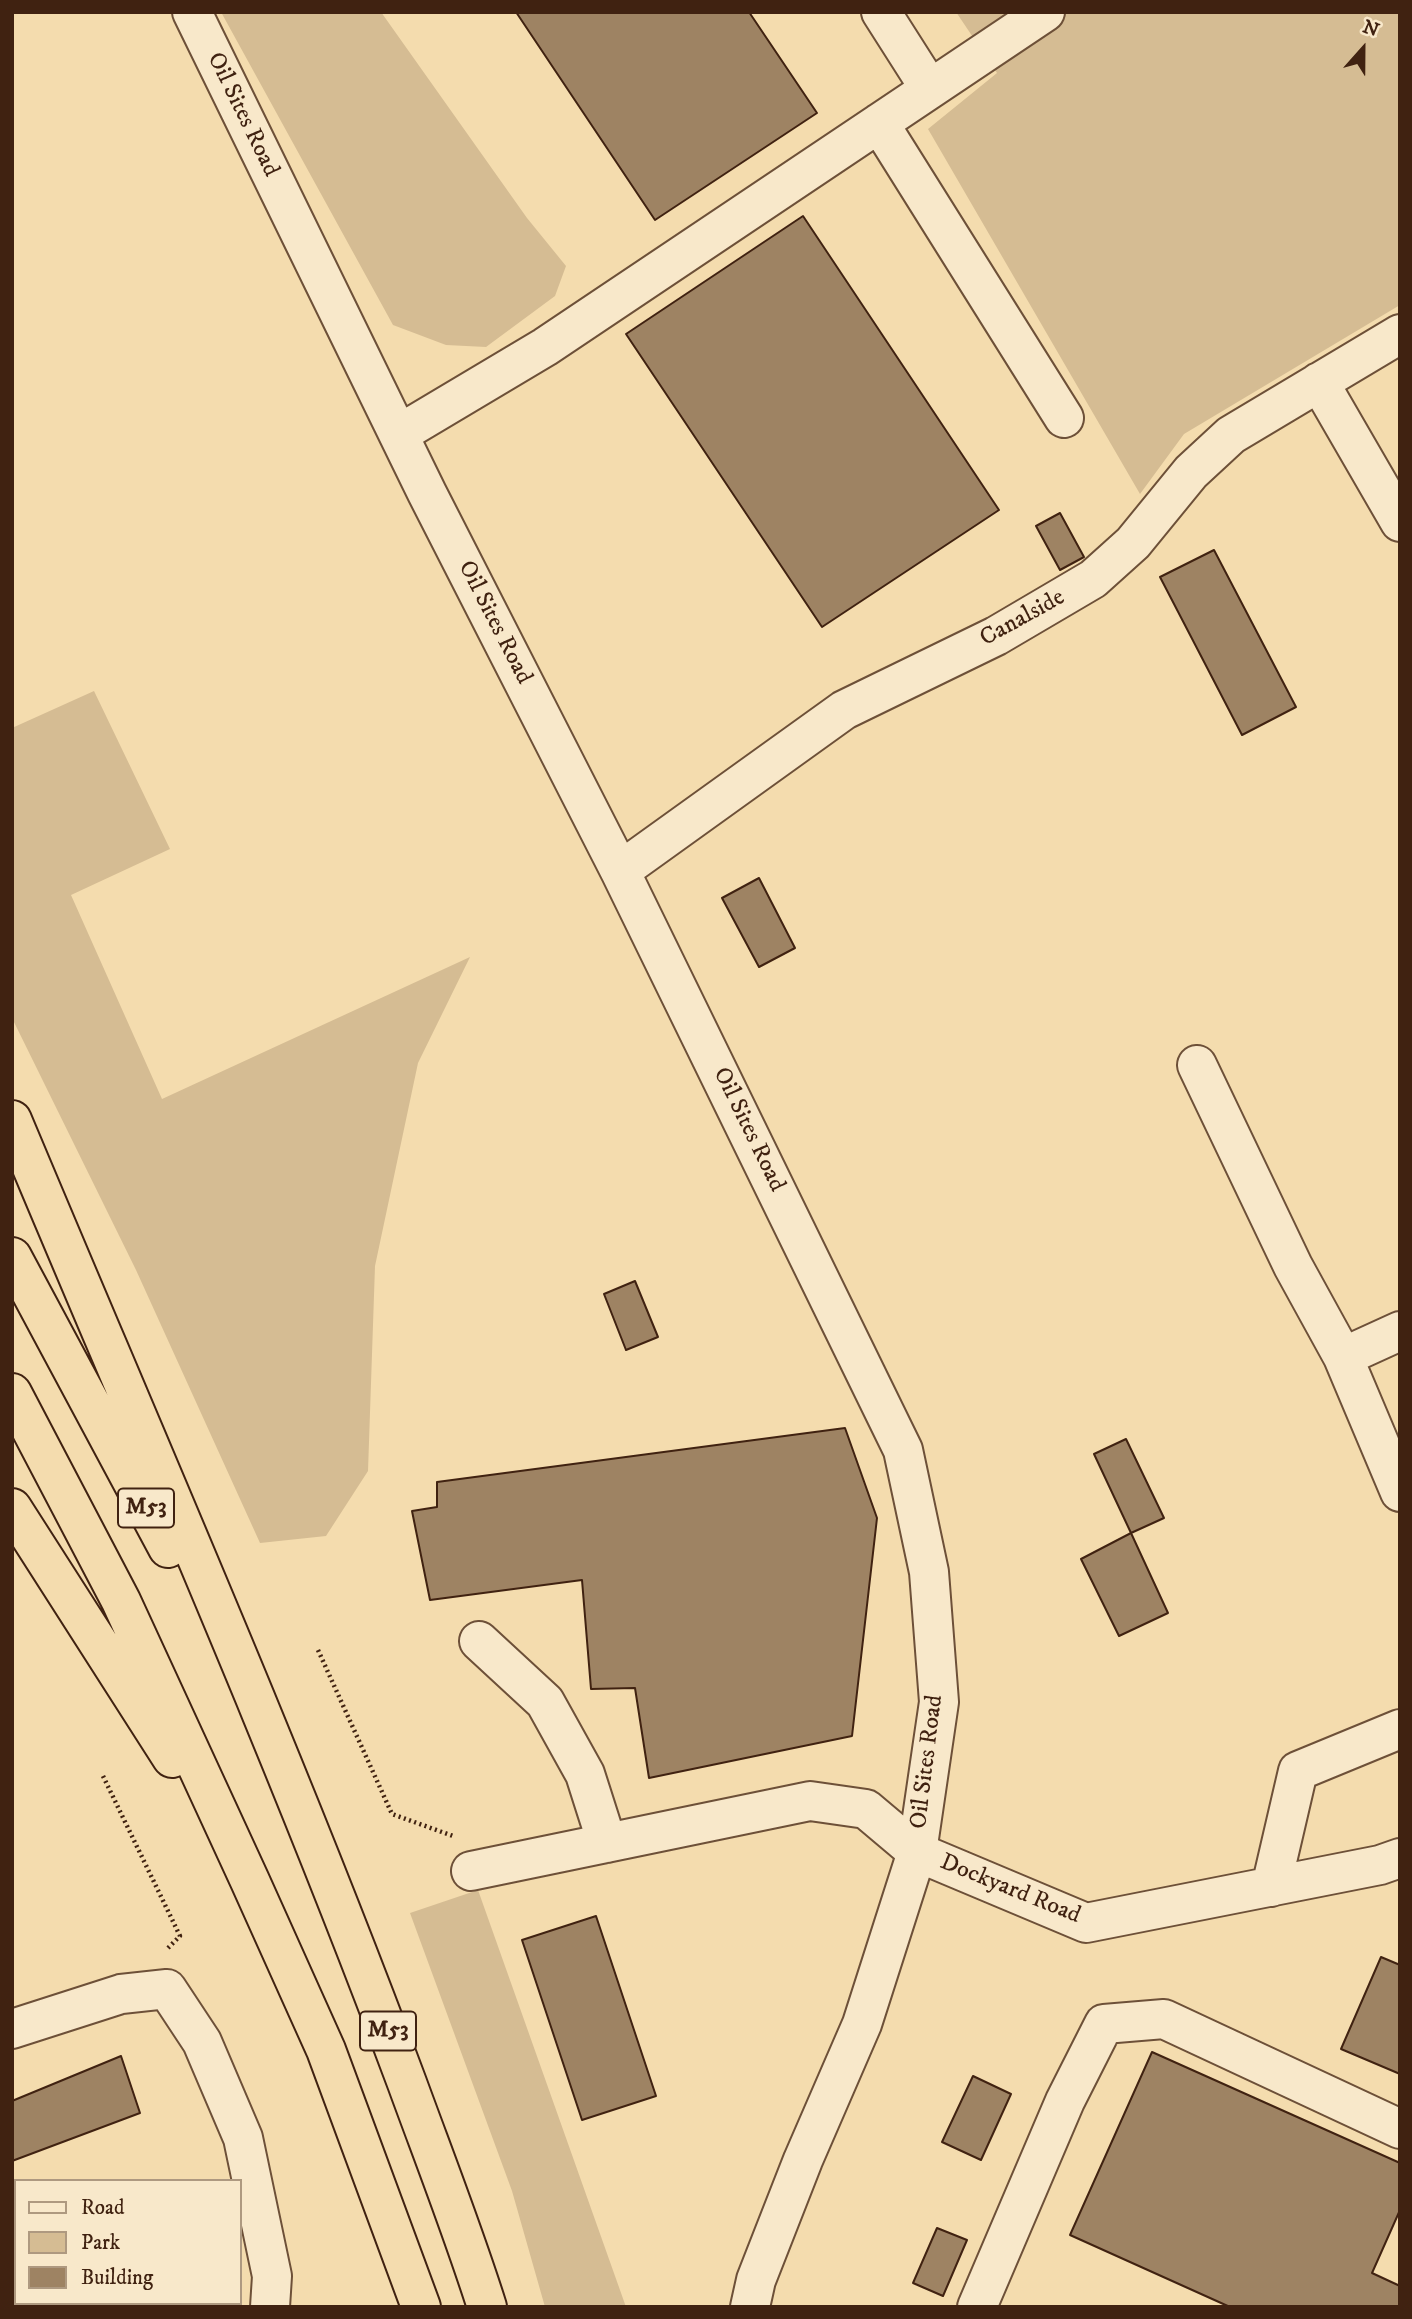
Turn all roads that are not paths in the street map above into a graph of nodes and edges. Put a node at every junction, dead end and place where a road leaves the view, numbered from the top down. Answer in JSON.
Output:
{"nodes":[{"id":1,"x":192,"y":12,"type":"edge"},
{"id":2,"x":881,"y":12,"type":"edge"},
{"id":3,"x":1045,"y":12,"type":"edge"},
{"id":4,"x":930,"y":89,"type":"junction"},
{"id":5,"x":879,"y":124,"type":"junction"},
{"id":6,"x":1400,"y":334,"type":"edge"},
{"id":7,"x":1319,"y":382,"type":"junction"},
{"id":8,"x":1064,"y":418,"type":"dead end"},
{"id":9,"x":399,"y":434,"type":"junction"},
{"id":10,"x":1400,"y":522,"type":"edge"},
{"id":11,"x":620,"y":872,"type":"junction"},
{"id":12,"x":1197,"y":1065,"type":"dead end"},
{"id":13,"x":12,"y":1120,"type":"edge"},
{"id":14,"x":12,"y":1257,"type":"edge"},
{"id":15,"x":1400,"y":1331,"type":"edge"},
{"id":16,"x":1343,"y":1357,"type":"junction"},
{"id":17,"x":12,"y":1393,"type":"edge"},
{"id":18,"x":1400,"y":1492,"type":"edge"},
{"id":19,"x":12,"y":1508,"type":"edge"},
{"id":20,"x":478,"y":1641,"type":"dead end"},
{"id":21,"x":1400,"y":1729,"type":"edge"},
{"id":22,"x":280,"y":1758,"type":"junction"},
{"id":23,"x":607,"y":1843,"type":"junction"},
{"id":24,"x":917,"y":1853,"type":"junction"},
{"id":25,"x":1400,"y":1857,"type":"edge"},
{"id":26,"x":488,"y":1867,"type":"road end"},
{"id":27,"x":250,"y":1881,"type":"junction"},
{"id":28,"x":1271,"y":1887,"type":"junction"},
{"id":29,"x":12,"y":2029,"type":"edge"},
{"id":30,"x":1400,"y":2129,"type":"edge"},
{"id":31,"x":250,"y":2224,"type":"edge"},
{"id":32,"x":271,"y":2307,"type":"edge"},
{"id":33,"x":421,"y":2307,"type":"edge"},
{"id":34,"x":487,"y":2307,"type":"edge"},
{"id":35,"x":750,"y":2307,"type":"edge"},
{"id":36,"x":977,"y":2307,"type":"edge"}],
"edges":[{"from":1,"to":9,"type":"street","name":"Oil Sites Road"},
{"from":2,"to":4,"type":"street"},
{"from":3,"to":4,"type":"street"},
{"from":4,"to":5,"type":"street"},
{"from":5,"to":8,"type":"street"},
{"from":5,"to":9,"type":"street"},
{"from":6,"to":7,"type":"street","name":"Canalside"},
{"from":7,"to":10,"type":"street"},
{"from":7,"to":11,"type":"street","name":"Canalside"},
{"from":9,"to":11,"type":"street","name":"Oil Sites Road"},
{"from":11,"to":24,"type":"street","name":"Oil Sites Road"},
{"from":12,"to":16,"type":"street"},
{"from":13,"to":22,"type":"highway"},
{"from":14,"to":22,"type":"highway","number":"M53"},
{"from":15,"to":16,"type":"street"},
{"from":16,"to":18,"type":"street"},
{"from":17,"to":27,"type":"highway","number":"M53"},
{"from":19,"to":27,"type":"highway"},
{"from":20,"to":23,"type":"street"},
{"from":21,"to":28,"type":"street"},
{"from":22,"to":34,"type":"highway","number":"M53"},
{"from":23,"to":24,"type":"street","name":"Dockyard Road"},
{"from":23,"to":26,"type":"street","name":"Dockyard Road"},
{"from":24,"to":28,"type":"street","name":"Dockyard Road"},
{"from":24,"to":35,"type":"street","name":"Oil Sites Road"},
{"from":25,"to":28,"type":"street","name":"Dockyard Road"},
{"from":27,"to":33,"type":"highway","number":"M53"},
{"from":29,"to":31,"type":"street"},
{"from":30,"to":36,"type":"street"},
{"from":31,"to":32,"type":"street"}]}
